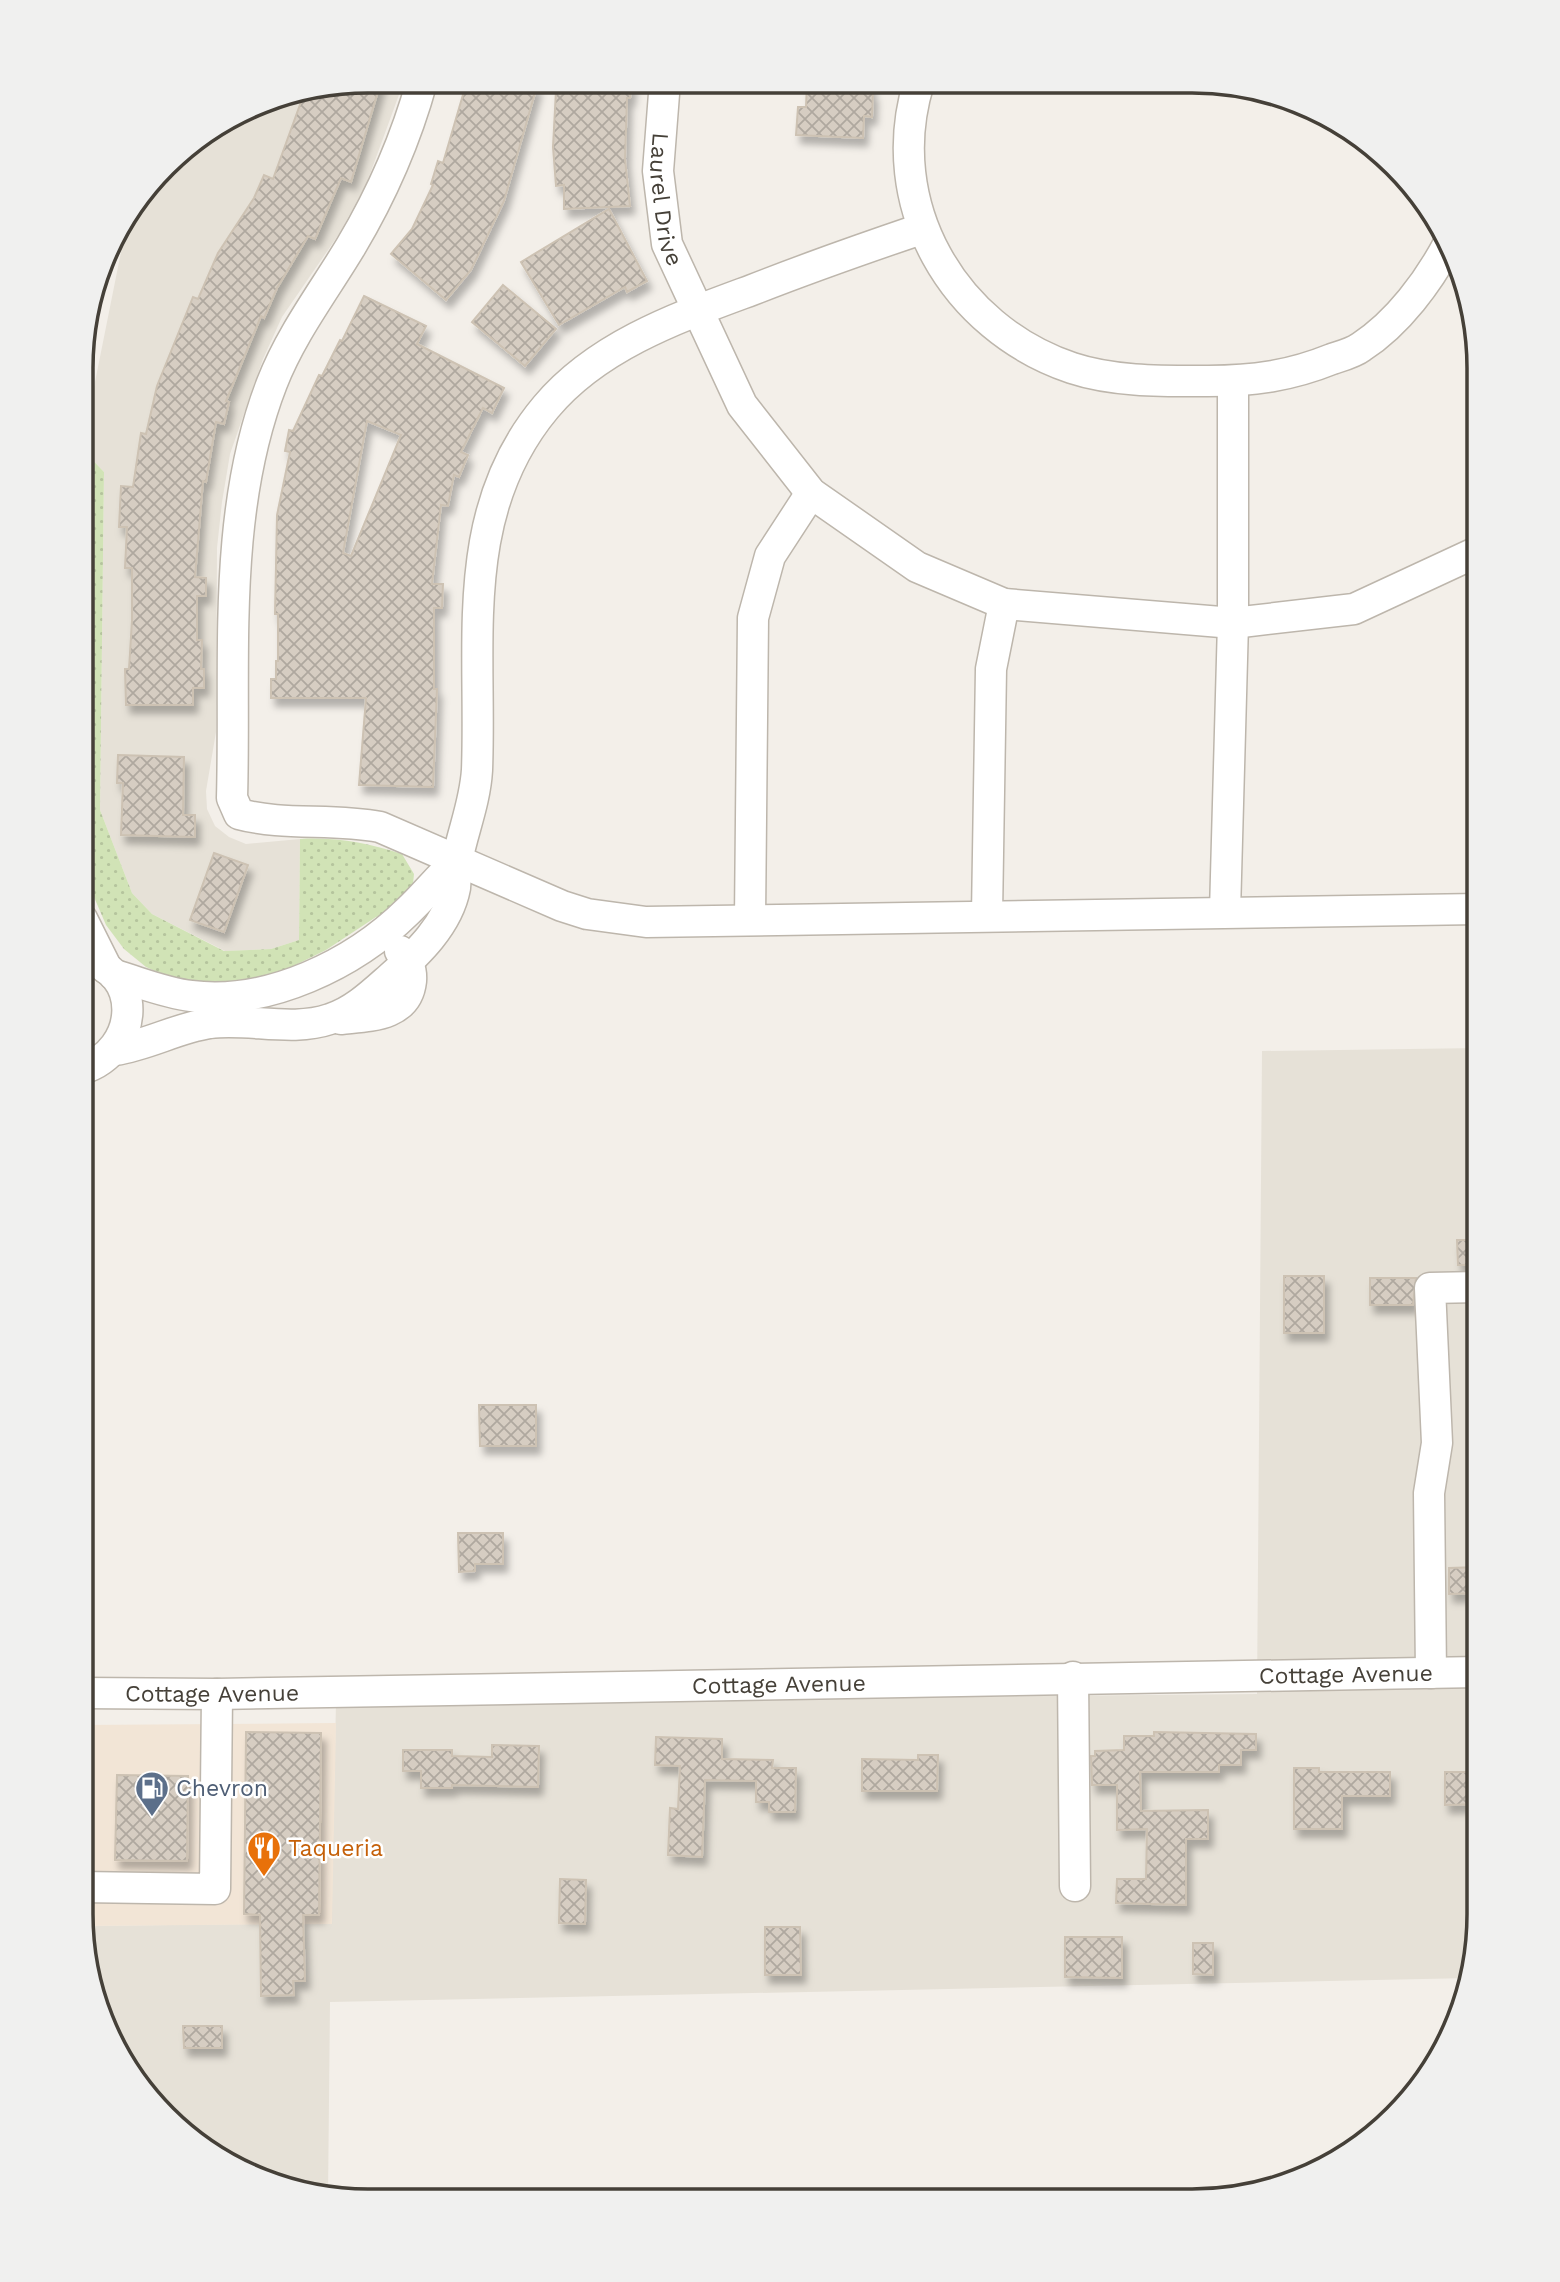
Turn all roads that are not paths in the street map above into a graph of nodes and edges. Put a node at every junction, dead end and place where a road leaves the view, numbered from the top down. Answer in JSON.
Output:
{"nodes":[{"id":1,"x":418,"y":93,"type":"edge"},
{"id":2,"x":664,"y":93,"type":"edge"},
{"id":3,"x":916,"y":93,"type":"edge"},
{"id":4,"x":922,"y":229,"type":"junction"},
{"id":5,"x":1443,"y":255,"type":"edge"},
{"id":6,"x":697,"y":312,"type":"junction"},
{"id":7,"x":1233,"y":381,"type":"junction"},
{"id":8,"x":811,"y":493,"type":"junction"},
{"id":9,"x":1467,"y":557,"type":"edge"},
{"id":10,"x":1004,"y":604,"type":"junction"},
{"id":11,"x":1233,"y":622,"type":"junction"},
{"id":12,"x":457,"y":861,"type":"junction"},
{"id":13,"x":1467,"y":909,"type":"edge"},
{"id":14,"x":1226,"y":912,"type":"junction"},
{"id":15,"x":987,"y":915,"type":"junction"},
{"id":16,"x":750,"y":919,"type":"junction"},
{"id":17,"x":383,"y":932,"type":"junction"},
{"id":18,"x":93,"y":947,"type":"edge"},
{"id":19,"x":409,"y":961,"type":"junction"},
{"id":20,"x":101,"y":967,"type":"edge"},
{"id":21,"x":115,"y":1050,"type":"junction"},
{"id":22,"x":93,"y":1065,"type":"edge"},
{"id":23,"x":1467,"y":1287,"type":"edge"},
{"id":24,"x":1467,"y":1672,"type":"edge"},
{"id":25,"x":1431,"y":1673,"type":"junction"},
{"id":26,"x":1073,"y":1677,"type":"junction"},
{"id":27,"x":93,"y":1693,"type":"edge"},
{"id":28,"x":217,"y":1694,"type":"junction"},
{"id":29,"x":1074,"y":1886,"type":"dead end"},
{"id":30,"x":93,"y":1887,"type":"edge"}],
"edges":[{"from":1,"to":12,"type":"street"},
{"from":2,"to":6,"type":"street","name":"Laurel Drive"},
{"from":3,"to":4,"type":"street"},
{"from":4,"to":6,"type":"street"},
{"from":4,"to":7,"type":"street"},
{"from":5,"to":7,"type":"street"},
{"from":6,"to":8,"type":"street","name":"Laurel Drive"},
{"from":6,"to":12,"type":"street"},
{"from":7,"to":11,"type":"street"},
{"from":8,"to":10,"type":"street","name":"Laurel Drive"},
{"from":8,"to":16,"type":"street"},
{"from":9,"to":11,"type":"street","name":"Laurel Drive"},
{"from":10,"to":11,"type":"street","name":"Laurel Drive"},
{"from":10,"to":15,"type":"street"},
{"from":11,"to":14,"type":"street"},
{"from":12,"to":16,"type":"street"},
{"from":12,"to":17,"type":"street"},
{"from":12,"to":19,"type":"street"},
{"from":13,"to":14,"type":"street"},
{"from":14,"to":15,"type":"street"},
{"from":15,"to":16,"type":"street"},
{"from":17,"to":19,"type":"street"},
{"from":17,"to":20,"type":"street"},
{"from":18,"to":20,"type":"street"},
{"from":19,"to":21,"type":"street"},
{"from":20,"to":21,"type":"street"},
{"from":21,"to":22,"type":"street"},
{"from":23,"to":25,"type":"street"},
{"from":24,"to":25,"type":"street","name":"Cottage Avenue"},
{"from":25,"to":26,"type":"street","name":"Cottage Avenue"},
{"from":26,"to":28,"type":"street","name":"Cottage Avenue"},
{"from":26,"to":29,"type":"street"},
{"from":27,"to":28,"type":"street","name":"Cottage Avenue"},
{"from":28,"to":30,"type":"street"}]}
